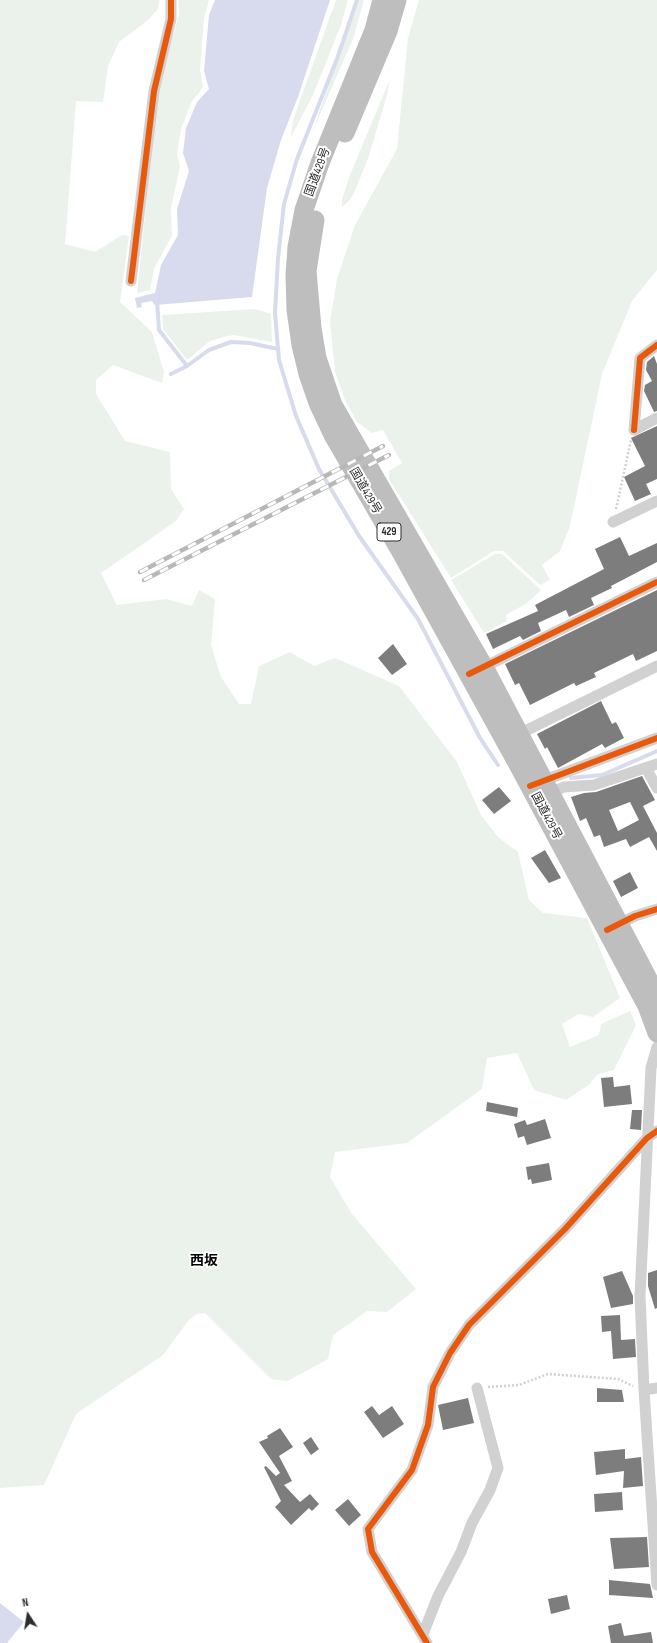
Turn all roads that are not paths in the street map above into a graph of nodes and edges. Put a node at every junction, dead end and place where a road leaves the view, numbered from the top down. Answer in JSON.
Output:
{"nodes":[{"id":1,"x":171,"y":0,"type":"edge"},
{"id":2,"x":382,"y":0,"type":"edge"},
{"id":3,"x":397,"y":0,"type":"edge"},
{"id":4,"x":131,"y":281,"type":"dead end"},
{"id":5,"x":657,"y":345,"type":"edge"},
{"id":6,"x":657,"y":418,"type":"edge"},
{"id":7,"x":657,"y":501,"type":"edge"},
{"id":8,"x":613,"y":522,"type":"road end"},
{"id":9,"x":657,"y":582,"type":"edge"},
{"id":10,"x":657,"y":666,"type":"edge"},
{"id":11,"x":476,"y":671,"type":"junction"},
{"id":12,"x":512,"y":737,"type":"junction"},
{"id":13,"x":657,"y":738,"type":"edge"},
{"id":14,"x":657,"y":764,"type":"edge"},
{"id":15,"x":646,"y":768,"type":"junction"},
{"id":16,"x":657,"y":788,"type":"edge"},
{"id":17,"x":540,"y":790,"type":"junction"},
{"id":18,"x":657,"y":909,"type":"edge"},
{"id":19,"x":613,"y":927,"type":"junction"},
{"id":20,"x":657,"y":996,"type":"edge"},
{"id":21,"x":657,"y":1033,"type":"edge"},
{"id":22,"x":657,"y":1047,"type":"edge"},
{"id":23,"x":657,"y":1131,"type":"edge"},
{"id":24,"x":647,"y":1138,"type":"junction"},
{"id":25,"x":477,"y":1388,"type":"road end"},
{"id":26,"x":657,"y":1388,"type":"edge"},
{"id":27,"x":644,"y":1390,"type":"junction"},
{"id":28,"x":657,"y":1585,"type":"edge"},
{"id":29,"x":425,"y":1638,"type":"edge"}],
"edges":[{"from":1,"to":4,"type":"street"},
{"from":2,"to":11,"type":"highway","name":"国道429号","number":"429"},
{"from":3,"to":11,"type":"highway","name":"国道429号","number":"429"},
{"from":5,"to":6,"type":"street"},
{"from":7,"to":8,"type":"street"},
{"from":9,"to":11,"type":"street"},
{"from":10,"to":12,"type":"street"},
{"from":11,"to":12,"type":"highway","name":"国道429号","number":"429"},
{"from":12,"to":17,"type":"highway","name":"国道429号","number":"429"},
{"from":13,"to":17,"type":"street"},
{"from":14,"to":15,"type":"street"},
{"from":15,"to":16,"type":"street"},
{"from":15,"to":17,"type":"street"},
{"from":17,"to":19,"type":"highway","name":"国道429号","number":"429"},
{"from":18,"to":19,"type":"street"},
{"from":19,"to":20,"type":"highway","name":"国道429号","number":"429"},
{"from":19,"to":21,"type":"highway","name":"国道429号","number":"429"},
{"from":22,"to":24,"type":"street"},
{"from":23,"to":24,"type":"street"},
{"from":24,"to":27,"type":"street"},
{"from":24,"to":29,"type":"street"},
{"from":25,"to":29,"type":"street"},
{"from":26,"to":27,"type":"street"},
{"from":27,"to":28,"type":"street"}]}
